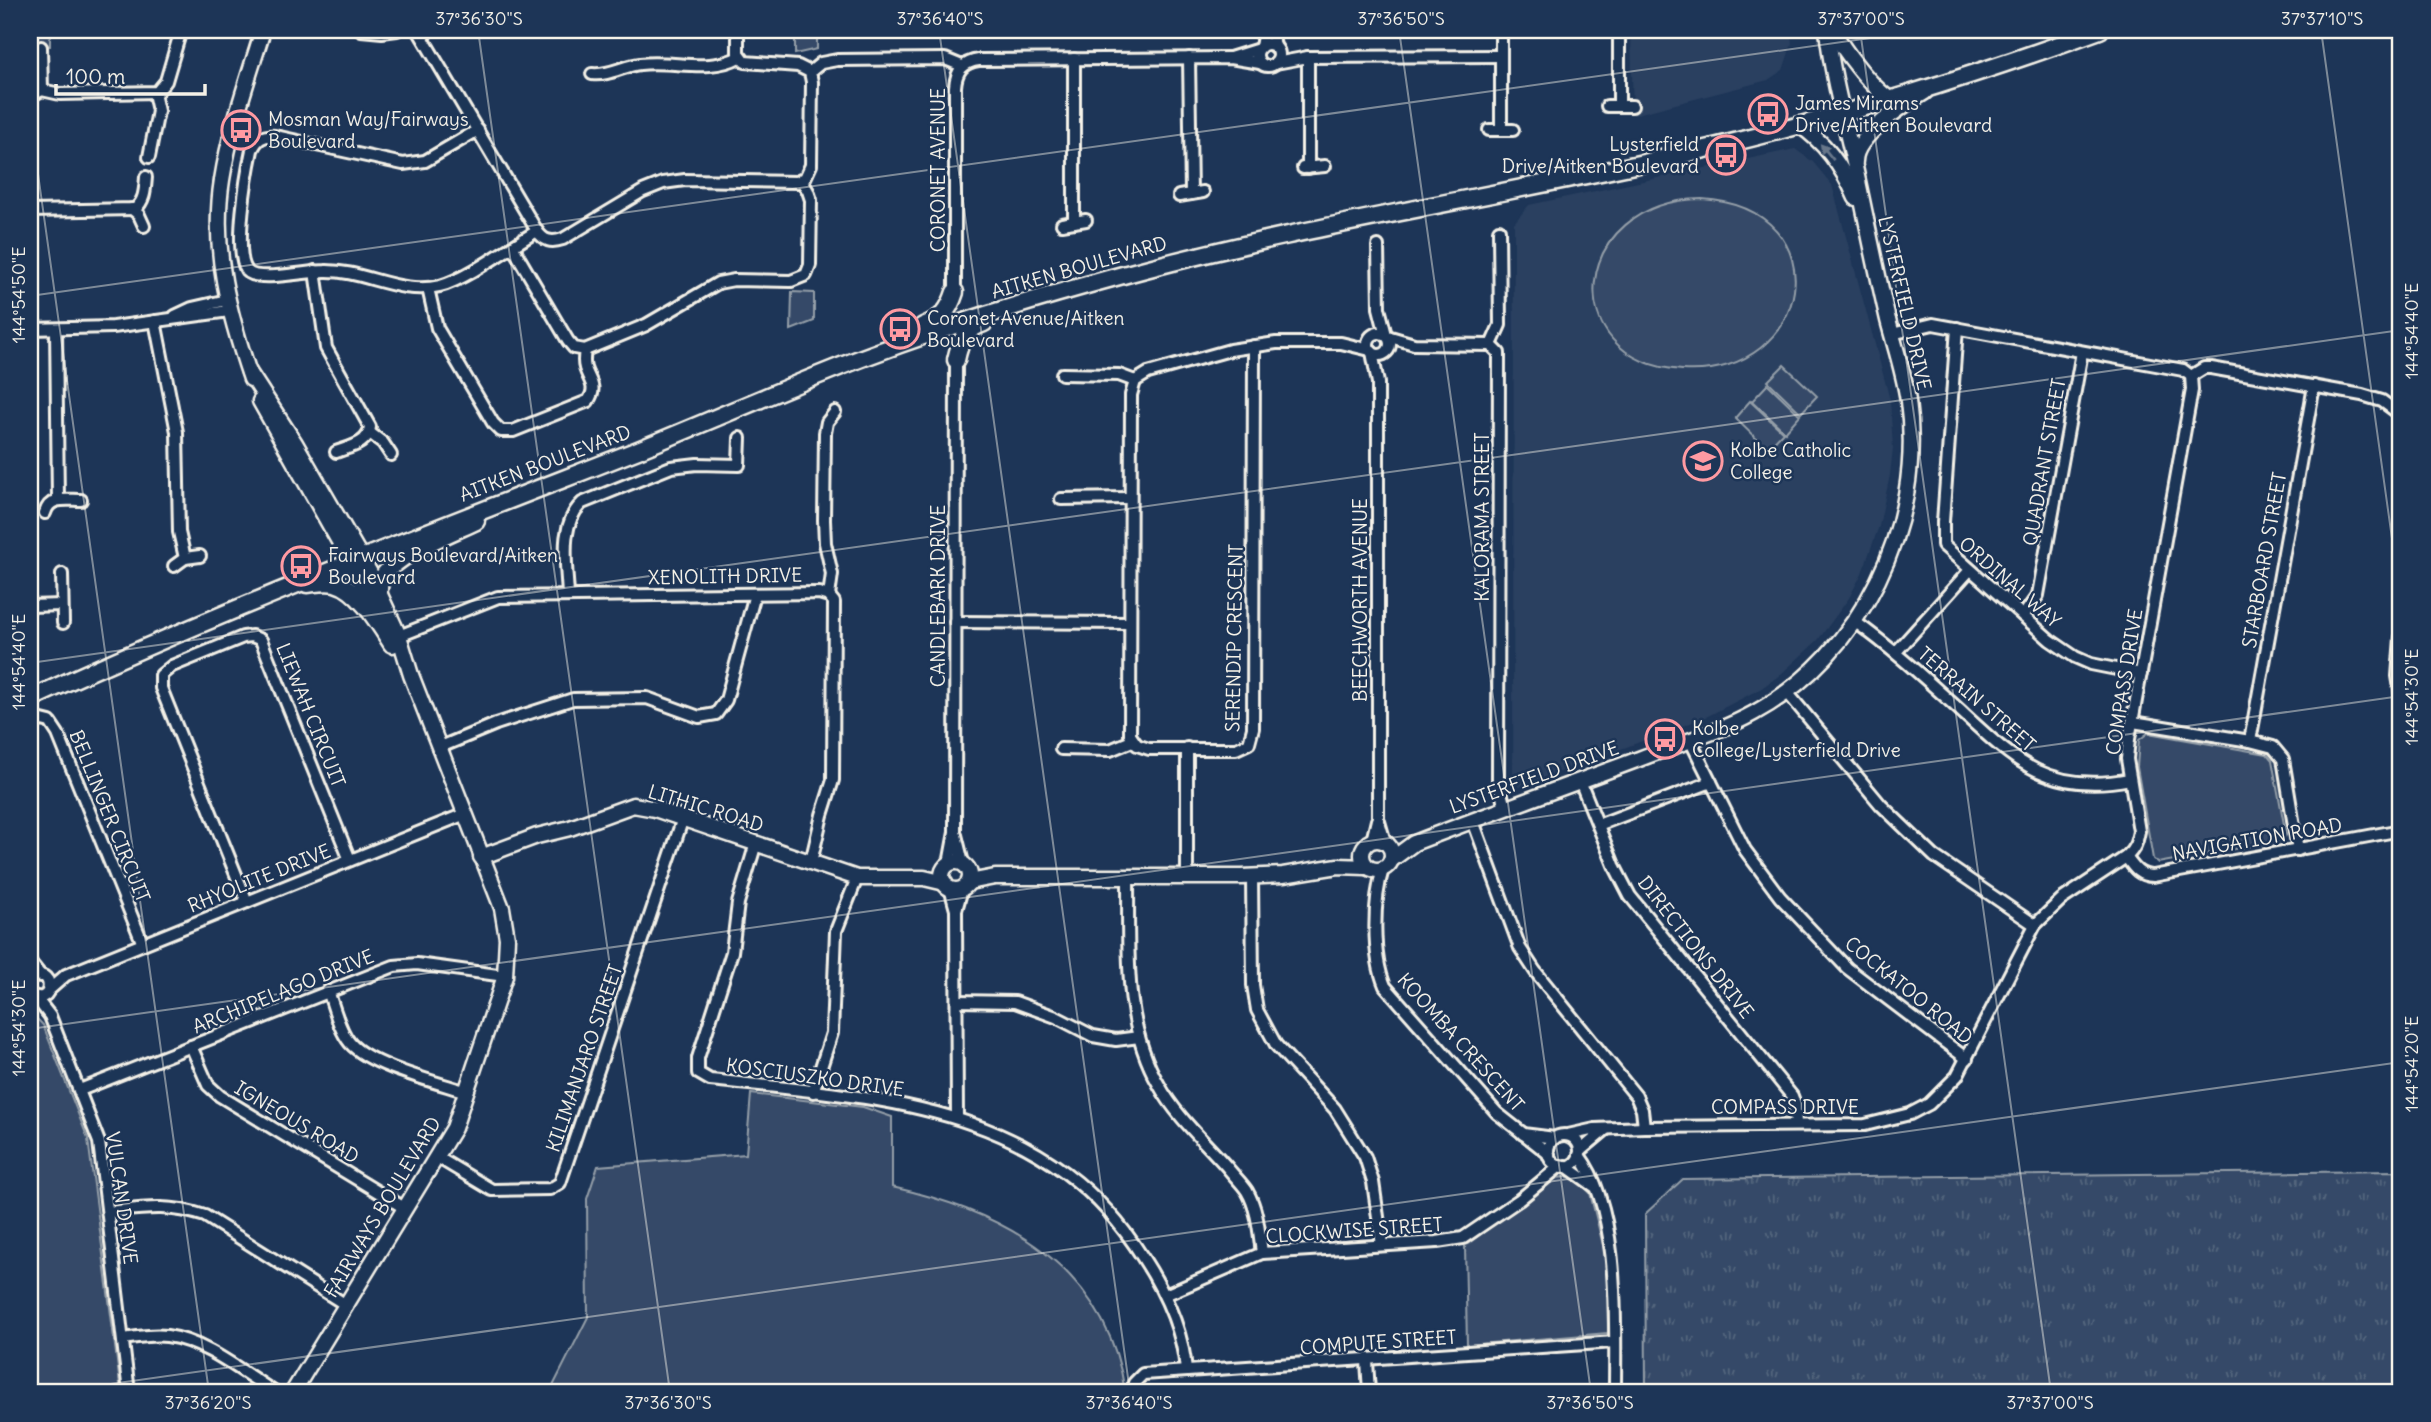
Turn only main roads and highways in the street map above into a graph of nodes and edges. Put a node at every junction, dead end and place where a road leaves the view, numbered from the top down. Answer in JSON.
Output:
{"nodes":[{"id":1,"x":2100,"y":30,"type":"edge"},
{"id":2,"x":1095,"y":282,"type":"junction"},
{"id":3,"x":993,"y":313,"type":"junction"},
{"id":4,"x":925,"y":335,"type":"junction"},
{"id":5,"x":863,"y":358,"type":"junction"},
{"id":6,"x":513,"y":497,"type":"junction"},
{"id":7,"x":291,"y":586,"type":"junction"},
{"id":8,"x":379,"y":590,"type":"road end"},
{"id":9,"x":396,"y":640,"type":"road end"},
{"id":10,"x":30,"y":699,"type":"edge"}],
"edges":[{"from":1,"to":2,"type":"main road","name":"AITKEN BOULEVARD"},
{"from":2,"to":3,"type":"main road","name":"AITKEN BOULEVARD"},
{"from":2,"to":4,"type":"main road"},
{"from":3,"to":4,"type":"main road","name":"AITKEN BOULEVARD"},
{"from":3,"to":5,"type":"main road"},
{"from":4,"to":5,"type":"main road","name":"AITKEN BOULEVARD"},
{"from":5,"to":6,"type":"main road","name":"AITKEN BOULEVARD"},
{"from":6,"to":7,"type":"main road","name":"AITKEN BOULEVARD"},
{"from":6,"to":8,"type":"main road"},
{"from":7,"to":9,"type":"main road"},
{"from":7,"to":10,"type":"main road","name":"AITKEN BOULEVARD"}]}
